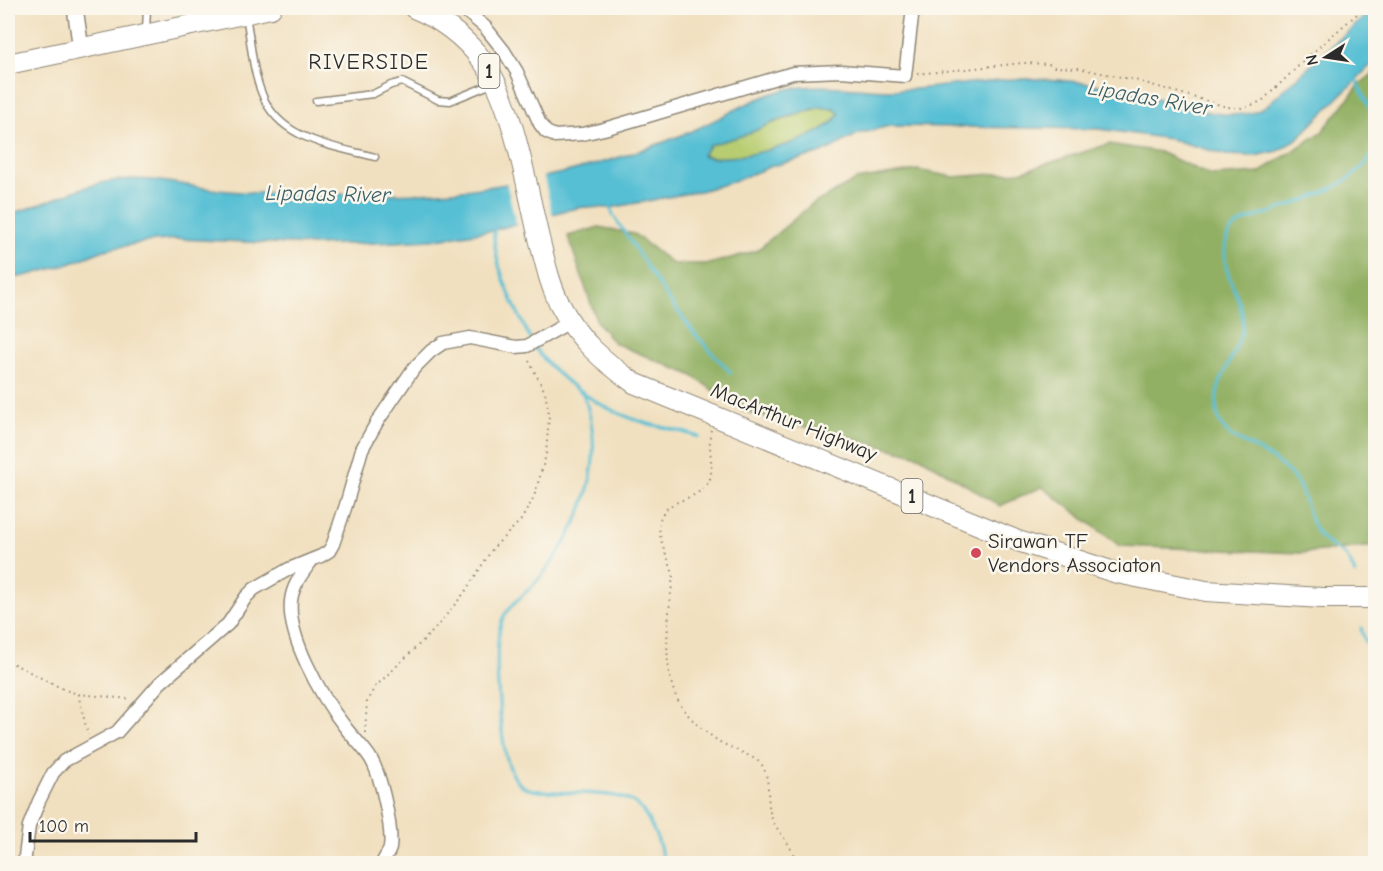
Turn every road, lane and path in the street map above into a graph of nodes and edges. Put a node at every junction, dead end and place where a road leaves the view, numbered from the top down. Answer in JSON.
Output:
{"nodes":[{"id":1,"x":75,"y":8,"type":"edge"},
{"id":2,"x":147,"y":8,"type":"edge"},
{"id":3,"x":271,"y":8,"type":"edge"},
{"id":4,"x":414,"y":8,"type":"edge"},
{"id":5,"x":462,"y":8,"type":"edge"},
{"id":6,"x":913,"y":8,"type":"edge"},
{"id":7,"x":1364,"y":8,"type":"edge"},
{"id":8,"x":246,"y":13,"type":"junction"},
{"id":9,"x":448,"y":27,"type":"junction"},
{"id":10,"x":146,"y":35,"type":"junction"},
{"id":11,"x":81,"y":49,"type":"junction"},
{"id":12,"x":8,"y":64,"type":"edge"},
{"id":13,"x":905,"y":76,"type":"junction"},
{"id":14,"x":495,"y":83,"type":"junction"},
{"id":15,"x":316,"y":100,"type":"dead end"},
{"id":16,"x":375,"y":158,"type":"dead end"},
{"id":17,"x":570,"y":322,"type":"junction"},
{"id":18,"x":521,"y":346,"type":"junction"},
{"id":19,"x":716,"y":417,"type":"junction"},
{"id":20,"x":313,"y":559,"type":"junction"},
{"id":21,"x":1376,"y":598,"type":"edge"},
{"id":22,"x":8,"y":661,"type":"edge"},
{"id":23,"x":78,"y":694,"type":"junction"},
{"id":24,"x":145,"y":702,"type":"junction"},
{"id":25,"x":91,"y":746,"type":"junction"},
{"id":26,"x":364,"y":750,"type":"junction"},
{"id":27,"x":24,"y":864,"type":"edge"},
{"id":28,"x":382,"y":864,"type":"edge"},
{"id":29,"x":795,"y":864,"type":"edge"}],
"edges":[{"from":1,"to":11,"type":"street"},
{"from":2,"to":10,"type":"lane"},
{"from":3,"to":8,"type":"highway"},
{"from":4,"to":9,"type":"highway","name":"MacArthur Highway","number":"1"},
{"from":5,"to":9,"type":"street"},
{"from":5,"to":13,"type":"street"},
{"from":6,"to":13,"type":"street"},
{"from":7,"to":13,"type":"path"},
{"from":8,"to":10,"type":"highway"},
{"from":8,"to":16,"type":"lane"},
{"from":9,"to":14,"type":"highway","name":"MacArthur Highway","number":"1"},
{"from":10,"to":11,"type":"highway"},
{"from":11,"to":12,"type":"highway"},
{"from":14,"to":15,"type":"lane"},
{"from":14,"to":17,"type":"highway","name":"MacArthur Highway","number":"1"},
{"from":17,"to":18,"type":"street"},
{"from":17,"to":19,"type":"highway","name":"MacArthur Highway","number":"1"},
{"from":18,"to":20,"type":"street"},
{"from":18,"to":26,"type":"path"},
{"from":19,"to":21,"type":"highway","name":"MacArthur Highway","number":"1"},
{"from":19,"to":29,"type":"path"},
{"from":20,"to":24,"type":"street"},
{"from":20,"to":26,"type":"street"},
{"from":22,"to":23,"type":"path"},
{"from":23,"to":24,"type":"path"},
{"from":23,"to":25,"type":"path"},
{"from":24,"to":25,"type":"street"},
{"from":25,"to":27,"type":"street"},
{"from":26,"to":28,"type":"street"}]}
